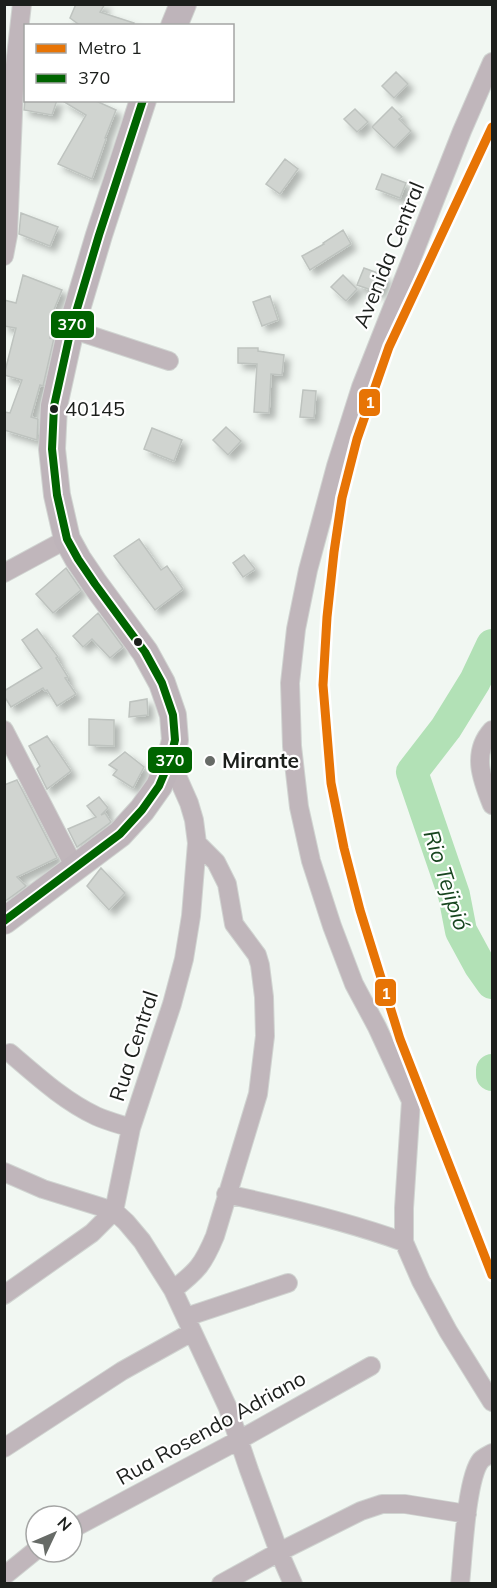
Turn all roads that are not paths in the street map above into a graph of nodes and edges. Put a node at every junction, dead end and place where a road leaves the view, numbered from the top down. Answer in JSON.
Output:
{"nodes":[{"id":1,"x":22,"y":4,"type":"edge"},
{"id":2,"x":183,"y":4,"type":"edge"},
{"id":3,"x":175,"y":24,"type":"edge"},
{"id":4,"x":492,"y":62,"type":"edge"},
{"id":5,"x":10,"y":65,"type":"edge"},
{"id":6,"x":142,"y":102,"type":"edge"},
{"id":7,"x":4,"y":256,"type":"edge"},
{"id":8,"x":71,"y":329,"type":"junction"},
{"id":9,"x":169,"y":361,"type":"dead end"},
{"id":10,"x":67,"y":538,"type":"junction"},
{"id":11,"x":4,"y":573,"type":"edge"},
{"id":12,"x":4,"y":730,"type":"edge"},
{"id":13,"x":492,"y":730,"type":"edge"},
{"id":14,"x":170,"y":760,"type":"junction"},
{"id":15,"x":492,"y":805,"type":"edge"},
{"id":16,"x":197,"y":843,"type":"junction"},
{"id":17,"x":75,"y":868,"type":"junction"},
{"id":18,"x":4,"y":921,"type":"edge"},
{"id":19,"x":10,"y":1053,"type":"dead end"},
{"id":20,"x":131,"y":1128,"type":"junction"},
{"id":21,"x":4,"y":1172,"type":"edge"},
{"id":22,"x":226,"y":1194,"type":"junction"},
{"id":23,"x":114,"y":1211,"type":"junction"},
{"id":24,"x":404,"y":1242,"type":"junction"},
{"id":25,"x":288,"y":1282,"type":"dead end"},
{"id":26,"x":173,"y":1290,"type":"junction"},
{"id":27,"x":4,"y":1295,"type":"edge"},
{"id":28,"x":189,"y":1324,"type":"junction"},
{"id":29,"x":371,"y":1366,"type":"dead end"},
{"id":30,"x":492,"y":1402,"type":"edge"},
{"id":31,"x":239,"y":1440,"type":"junction"},
{"id":32,"x":4,"y":1448,"type":"edge"},
{"id":33,"x":492,"y":1453,"type":"edge"},
{"id":34,"x":467,"y":1514,"type":"junction"},
{"id":35,"x":84,"y":1523,"type":"edge"},
{"id":36,"x":279,"y":1552,"type":"junction"},
{"id":37,"x":24,"y":1560,"type":"edge"},
{"id":38,"x":4,"y":1576,"type":"edge"},
{"id":39,"x":221,"y":1584,"type":"edge"},
{"id":40,"x":293,"y":1584,"type":"edge"},
{"id":41,"x":460,"y":1584,"type":"edge"}],
"edges":[{"from":1,"to":5,"type":"street"},
{"from":2,"to":3,"type":"main road"},
{"from":4,"to":24,"type":"street","name":"Avenida Central"},
{"from":5,"to":7,"type":"street"},
{"from":6,"to":8,"type":"main road"},
{"from":8,"to":9,"type":"street"},
{"from":8,"to":10,"type":"main road"},
{"from":10,"to":11,"type":"street"},
{"from":10,"to":14,"type":"main road"},
{"from":12,"to":17,"type":"street"},
{"from":13,"to":15,"type":"street"},
{"from":14,"to":16,"type":"street","name":"Rua Central"},
{"from":14,"to":17,"type":"main road"},
{"from":16,"to":20,"type":"street","name":"Rua Central"},
{"from":16,"to":22,"type":"street"},
{"from":17,"to":18,"type":"main road"},
{"from":19,"to":20,"type":"street"},
{"from":20,"to":23,"type":"street","name":"Rua Central"},
{"from":21,"to":23,"type":"street"},
{"from":22,"to":24,"type":"street"},
{"from":22,"to":26,"type":"street"},
{"from":23,"to":26,"type":"street"},
{"from":23,"to":27,"type":"street"},
{"from":24,"to":30,"type":"street"},
{"from":25,"to":28,"type":"street"},
{"from":26,"to":28,"type":"street"},
{"from":28,"to":31,"type":"street"},
{"from":28,"to":32,"type":"street"},
{"from":29,"to":31,"type":"street","name":"Rua Rosendo Adriano"},
{"from":31,"to":35,"type":"street","name":"Rua Rosendo Adriano"},
{"from":31,"to":36,"type":"street"},
{"from":33,"to":34,"type":"street"},
{"from":34,"to":36,"type":"street"},
{"from":34,"to":41,"type":"street"},
{"from":36,"to":39,"type":"street"},
{"from":36,"to":40,"type":"street"},
{"from":37,"to":38,"type":"street"}]}
